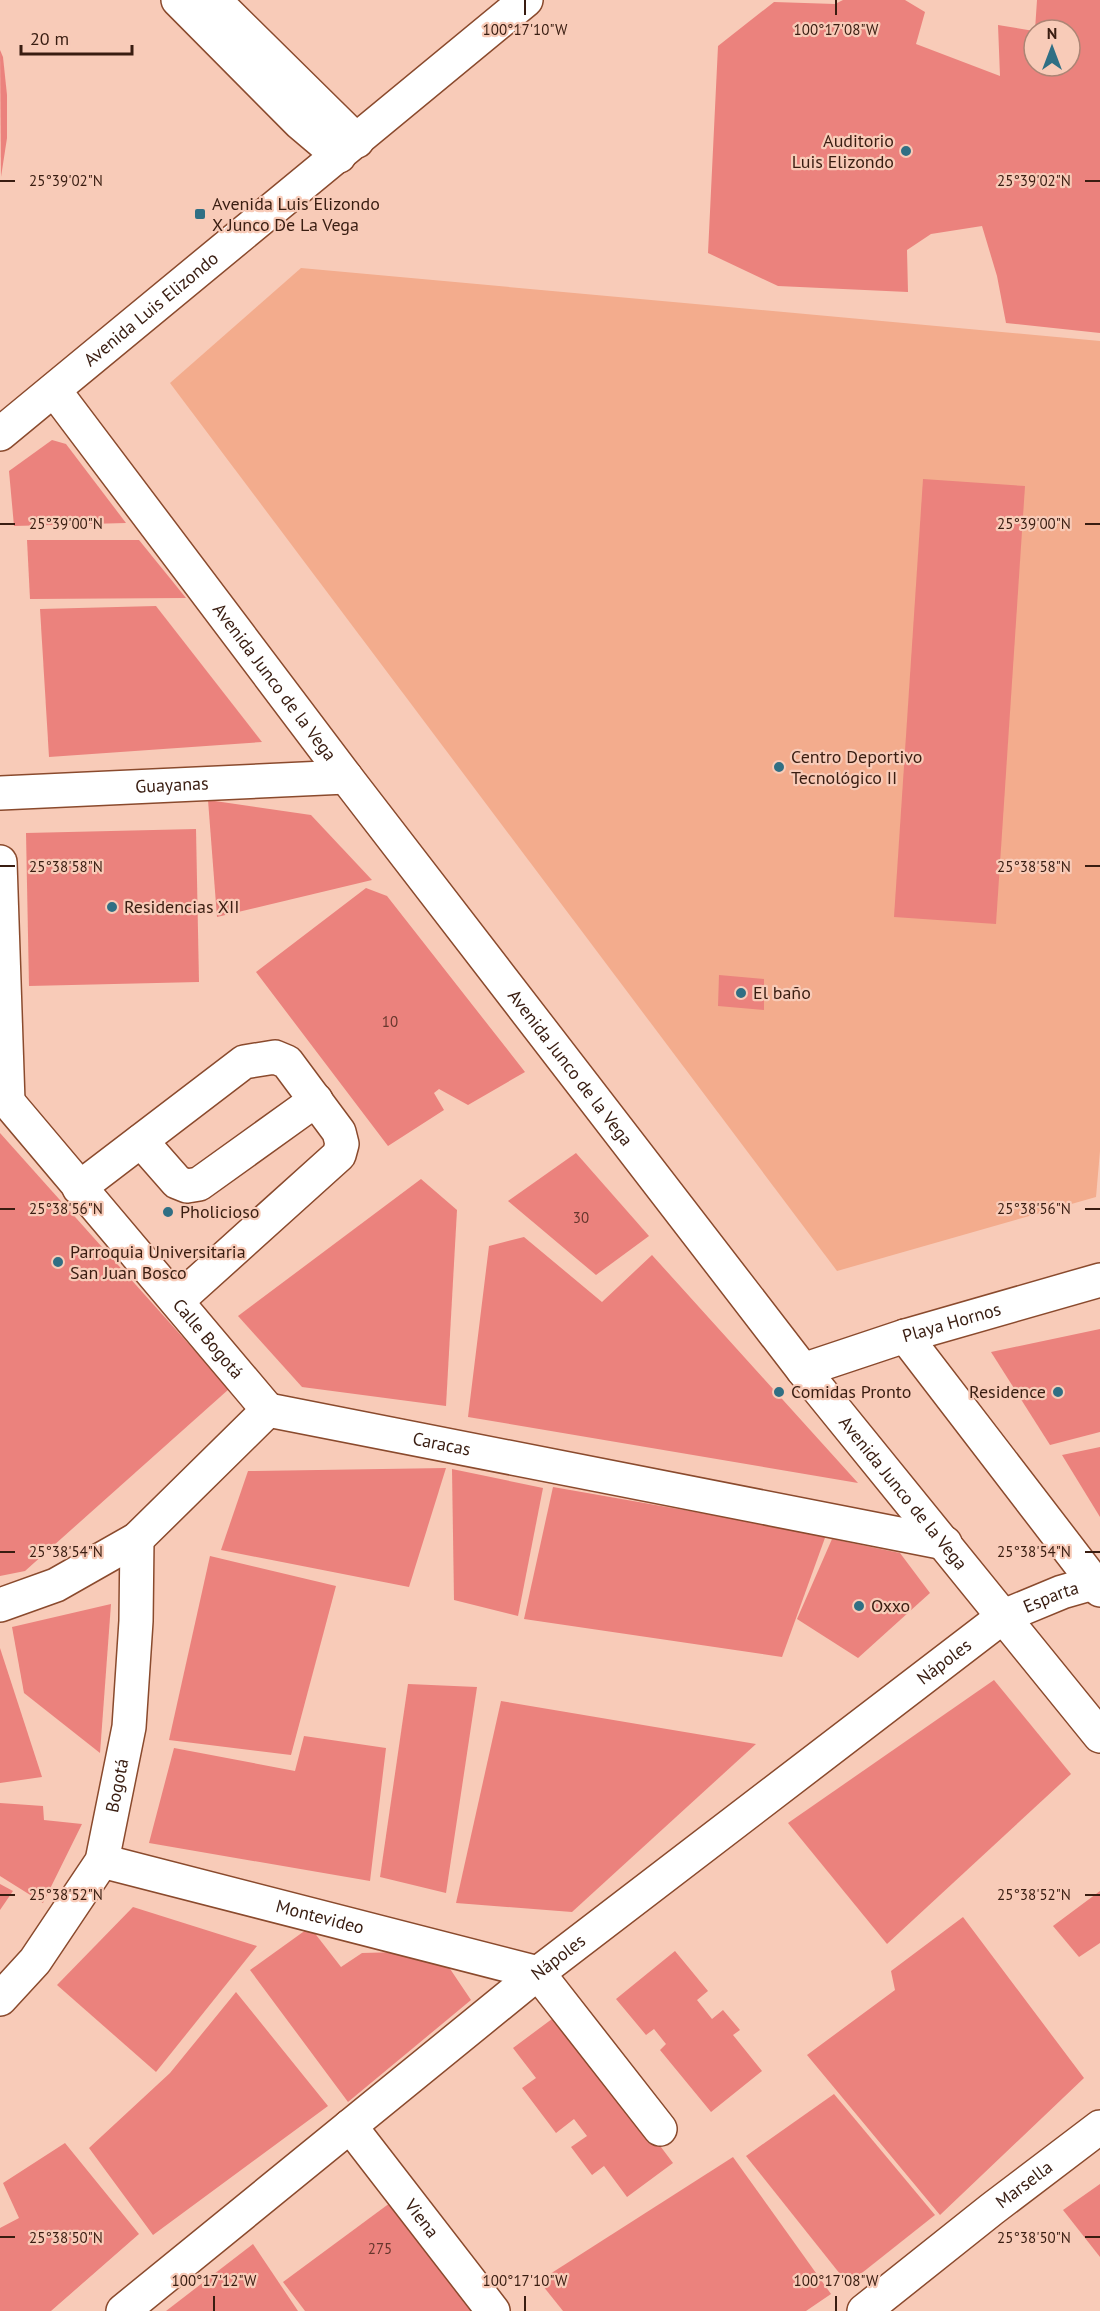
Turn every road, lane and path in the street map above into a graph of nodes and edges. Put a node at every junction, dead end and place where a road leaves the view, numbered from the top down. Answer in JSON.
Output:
{"nodes":[{"id":1,"x":178,"y":0,"type":"edge"},
{"id":2,"x":214,"y":0,"type":"edge"},
{"id":3,"x":526,"y":0,"type":"edge"},
{"id":4,"x":348,"y":148,"type":"junction"},
{"id":5,"x":54,"y":390,"type":"junction"},
{"id":6,"x":0,"y":434,"type":"edge"},
{"id":7,"x":346,"y":777,"type":"junction"},
{"id":8,"x":0,"y":793,"type":"edge"},
{"id":9,"x":0,"y":862,"type":"edge"},
{"id":10,"x":316,"y":1100,"type":"junction"},
{"id":11,"x":4,"y":1106,"type":"edge"},
{"id":12,"x":141,"y":1141,"type":"junction"},
{"id":13,"x":79,"y":1188,"type":"junction"},
{"id":14,"x":1100,"y":1281,"type":"edge"},
{"id":15,"x":177,"y":1301,"type":"junction"},
{"id":16,"x":905,"y":1336,"type":"junction"},
{"id":17,"x":803,"y":1370,"type":"junction"},
{"id":18,"x":268,"y":1410,"type":"junction"},
{"id":19,"x":137,"y":1539,"type":"junction"},
{"id":20,"x":945,"y":1543,"type":"junction"},
{"id":21,"x":1098,"y":1584,"type":"edge"},
{"id":22,"x":0,"y":1605,"type":"edge"},
{"id":23,"x":1004,"y":1616,"type":"junction"},
{"id":24,"x":1100,"y":1736,"type":"edge"},
{"id":25,"x":102,"y":1861,"type":"junction"},
{"id":26,"x":538,"y":1973,"type":"junction"},
{"id":27,"x":0,"y":1999,"type":"edge"},
{"id":28,"x":350,"y":2126,"type":"junction"},
{"id":29,"x":1100,"y":2127,"type":"edge"},
{"id":30,"x":660,"y":2129,"type":"dead end"},
{"id":31,"x":123,"y":2311,"type":"edge"},
{"id":32,"x":493,"y":2311,"type":"edge"},
{"id":33,"x":864,"y":2311,"type":"edge"}],
"edges":[{"from":1,"to":4,"type":"street"},
{"from":2,"to":4,"type":"street"},
{"from":3,"to":4,"type":"street","name":"Avenida Luis Elizondo"},
{"from":4,"to":5,"type":"street","name":"Avenida Luis Elizondo"},
{"from":5,"to":6,"type":"street","name":"Avenida Luis Elizondo"},
{"from":5,"to":7,"type":"street","name":"Avenida Junco de la Vega"},
{"from":7,"to":8,"type":"street","name":"Guayanas"},
{"from":7,"to":17,"type":"street","name":"Avenida Junco de la Vega"},
{"from":9,"to":11,"type":"street"},
{"from":10,"to":12,"type":"street"},
{"from":10,"to":12,"type":"street"},
{"from":10,"to":15,"type":"street"},
{"from":11,"to":13,"type":"street","name":"Calle Bogotá"},
{"from":12,"to":13,"type":"street"},
{"from":13,"to":15,"type":"street","name":"Calle Bogotá"},
{"from":14,"to":16,"type":"street","name":"Playa Hornos"},
{"from":15,"to":18,"type":"street","name":"Calle Bogotá"},
{"from":16,"to":17,"type":"street","name":"Playa Hornos"},
{"from":16,"to":21,"type":"street"},
{"from":17,"to":20,"type":"street","name":"Avenida Junco de la Vega"},
{"from":18,"to":19,"type":"street"},
{"from":18,"to":20,"type":"street","name":"Caracas"},
{"from":19,"to":22,"type":"street"},
{"from":19,"to":25,"type":"street","name":"Bogotá"},
{"from":20,"to":23,"type":"street","name":"Avenida Junco de la Vega"},
{"from":21,"to":23,"type":"street","name":"Esparta"},
{"from":23,"to":24,"type":"street","name":"Avenida Junco de la Vega"},
{"from":23,"to":26,"type":"street","name":"Nápoles"},
{"from":25,"to":26,"type":"street","name":"Montevideo"},
{"from":25,"to":27,"type":"street","name":"Bogotá"},
{"from":26,"to":28,"type":"street","name":"Nápoles"},
{"from":26,"to":30,"type":"street"},
{"from":28,"to":31,"type":"street","name":"Nápoles"},
{"from":28,"to":32,"type":"street","name":"Viena"},
{"from":29,"to":33,"type":"street","name":"Marsella"}]}
